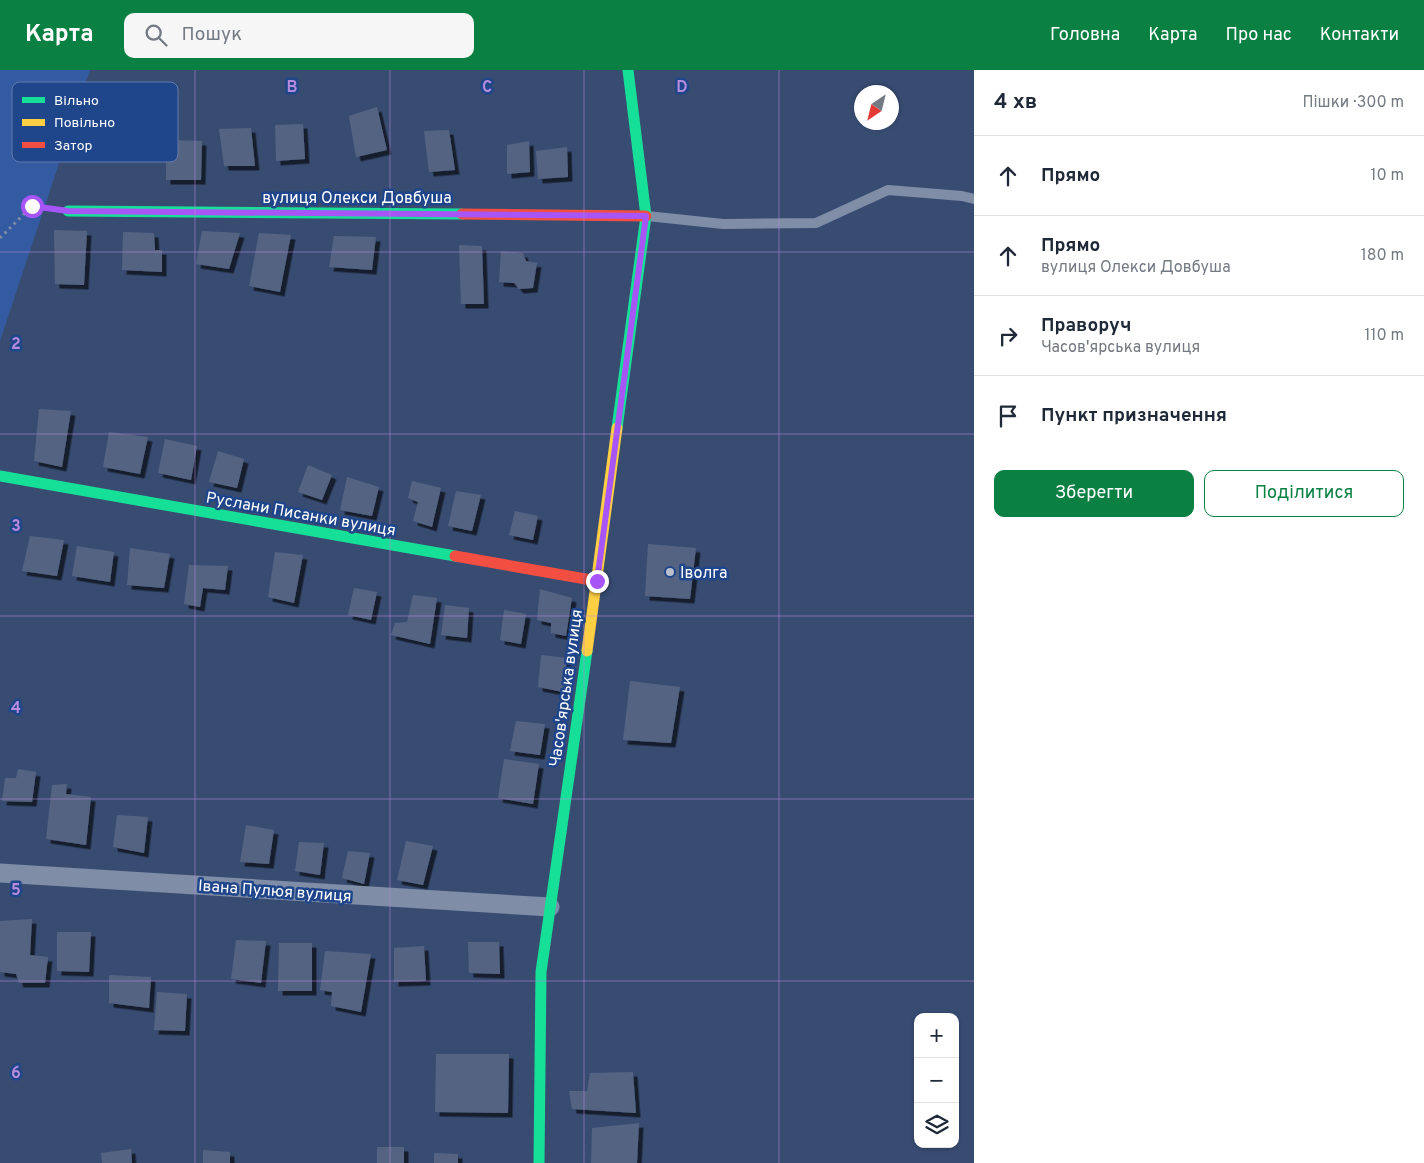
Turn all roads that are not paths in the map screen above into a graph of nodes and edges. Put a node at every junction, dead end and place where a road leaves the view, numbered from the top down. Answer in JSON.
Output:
{"nodes":[{"id":1,"x":628,"y":70,"type":"edge"},
{"id":2,"x":974,"y":198,"type":"edge"},
{"id":3,"x":68,"y":211,"type":"road end"},
{"id":4,"x":646,"y":216,"type":"junction"},
{"id":5,"x":0,"y":476,"type":"edge"},
{"id":6,"x":597,"y":581,"type":"junction"},
{"id":7,"x":0,"y":873,"type":"edge"},
{"id":8,"x":550,"y":907,"type":"junction"},
{"id":9,"x":539,"y":1163,"type":"edge"}],
"edges":[{"from":1,"to":4,"type":"street","name":"Часов'ярська вулиця"},
{"from":2,"to":4,"type":"lane"},
{"from":3,"to":4,"type":"street","name":"вулиця Олекси Довбуша"},
{"from":4,"to":6,"type":"street","name":"Часов'ярська вулиця"},
{"from":5,"to":6,"type":"street","name":"Руслани Писанки вулиця"},
{"from":6,"to":8,"type":"street","name":"Часов'ярська вулиця"},
{"from":7,"to":8,"type":"street","name":"Івана Пулюя вулиця"},
{"from":8,"to":9,"type":"street","name":"Часов'ярська вулиця"}]}
